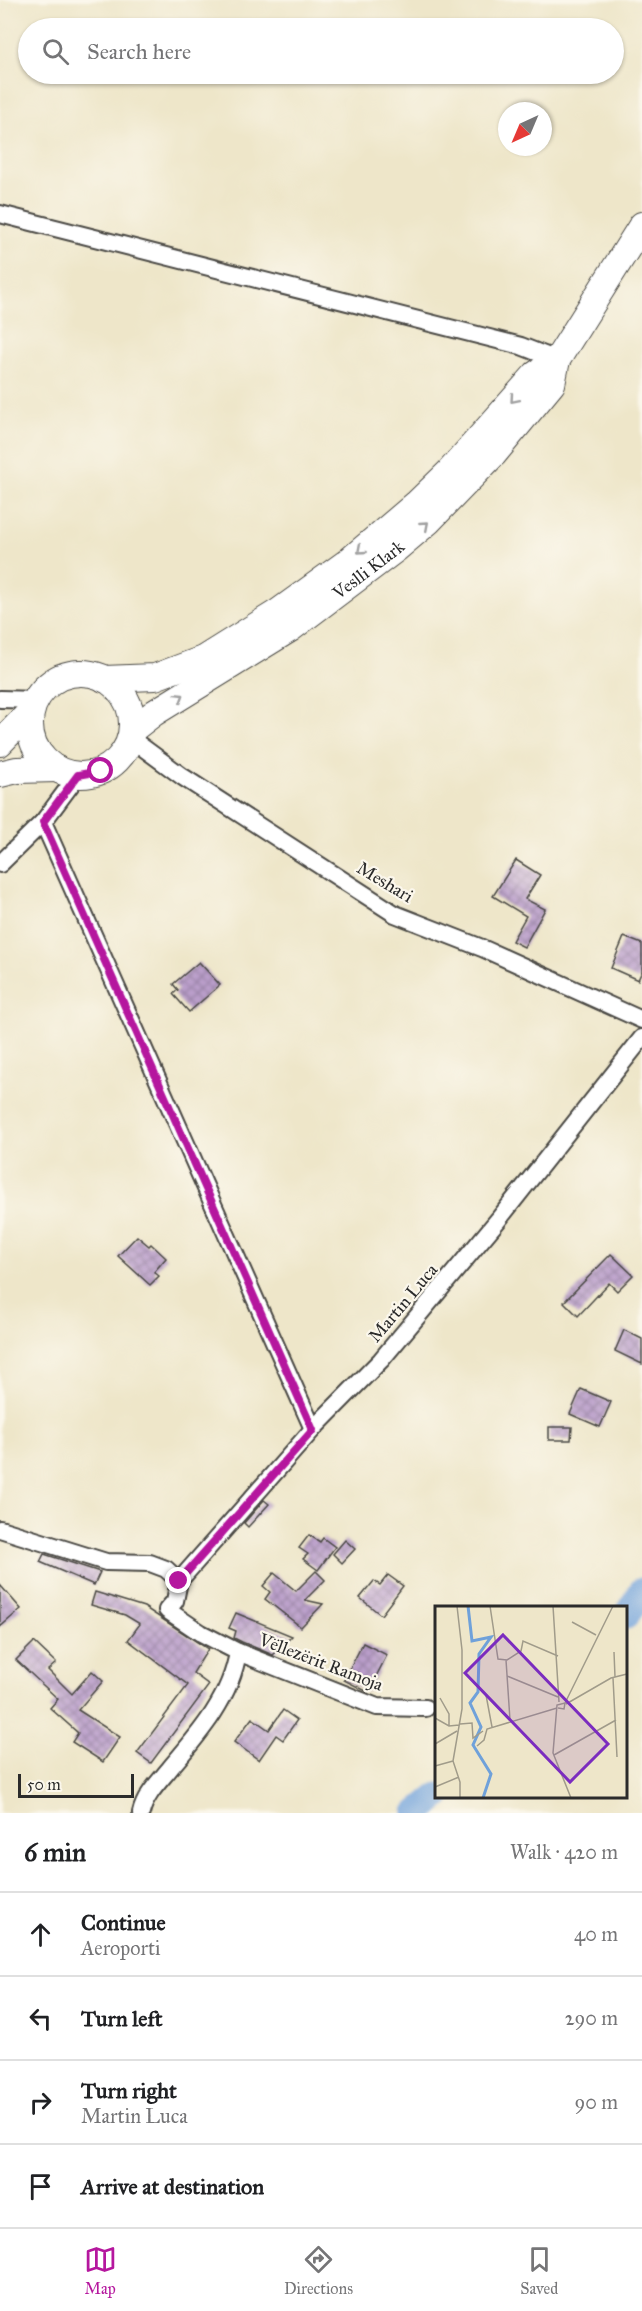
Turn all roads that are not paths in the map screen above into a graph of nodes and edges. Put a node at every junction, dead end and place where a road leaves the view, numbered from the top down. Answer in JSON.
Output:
{"nodes":[{"id":1,"x":0,"y":214,"type":"edge"},
{"id":2,"x":642,"y":225,"type":"edge"},
{"id":3,"x":557,"y":360,"type":"junction"},
{"id":4,"x":104,"y":679,"type":"junction"},
{"id":5,"x":0,"y":699,"type":"edge"},
{"id":6,"x":33,"y":705,"type":"junction"},
{"id":7,"x":131,"y":734,"type":"junction"},
{"id":8,"x":0,"y":743,"type":"edge"},
{"id":9,"x":68,"y":772,"type":"junction"},
{"id":10,"x":0,"y":774,"type":"edge"},
{"id":11,"x":43,"y":822,"type":"junction"},
{"id":12,"x":0,"y":864,"type":"edge"},
{"id":13,"x":642,"y":1020,"type":"edge"},
{"id":14,"x":642,"y":1038,"type":"edge"},
{"id":15,"x":313,"y":1430,"type":"junction"},
{"id":16,"x":0,"y":1530,"type":"edge"},
{"id":17,"x":179,"y":1581,"type":"junction"},
{"id":18,"x":238,"y":1652,"type":"junction"},
{"id":19,"x":426,"y":1708,"type":"dead end"},
{"id":20,"x":141,"y":1813,"type":"edge"}],
"edges":[{"from":1,"to":3,"type":"street"},
{"from":2,"to":3,"type":"main road","name":"Veslli Klark"},
{"from":3,"to":4,"type":"main road","name":"Veslli Klark","one_way":true},
{"from":7,"to":3,"type":"main road","name":"Veslli Klark","one_way":true},
{"from":4,"to":6,"type":"main road"},
{"from":4,"to":7,"type":"main road"},
{"from":5,"to":6,"type":"street"},
{"from":6,"to":8,"type":"main road"},
{"from":6,"to":9,"type":"main road"},
{"from":7,"to":9,"type":"main road"},
{"from":7,"to":13,"type":"street","name":"Meshari"},
{"from":9,"to":10,"type":"main road"},
{"from":9,"to":11,"type":"street"},
{"from":11,"to":12,"type":"street"},
{"from":11,"to":15,"type":"street"},
{"from":14,"to":15,"type":"street","name":"Martin Luca"},
{"from":15,"to":17,"type":"street","name":"Martin Luca"},
{"from":16,"to":17,"type":"street"},
{"from":17,"to":18,"type":"street","name":"Vëllezërit Ramoja"},
{"from":18,"to":19,"type":"street","name":"Vëllezërit Ramoja"},
{"from":18,"to":20,"type":"street","name":"Vëllezërit Ramoja"}]}
